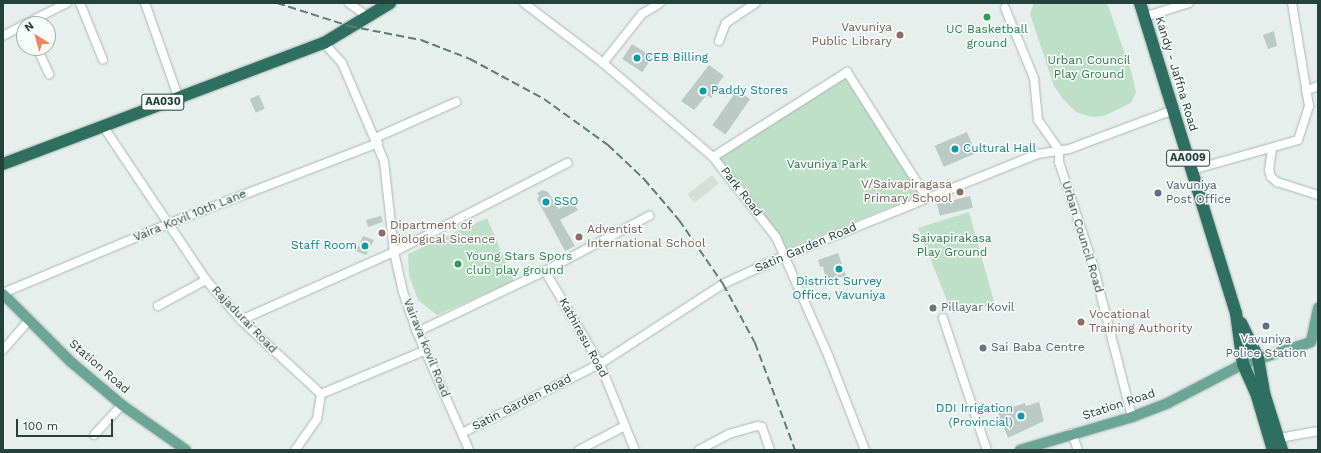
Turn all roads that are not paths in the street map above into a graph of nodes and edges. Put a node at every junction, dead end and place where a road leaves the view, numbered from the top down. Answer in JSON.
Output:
{"nodes":[{"id":1,"x":67,"y":3,"type":"edge"},
{"id":2,"x":80,"y":3,"type":"edge"},
{"id":3,"x":145,"y":3,"type":"edge"},
{"id":4,"x":349,"y":3,"type":"edge"},
{"id":5,"x":390,"y":3,"type":"edge"},
{"id":6,"x":524,"y":3,"type":"edge"},
{"id":7,"x":660,"y":3,"type":"edge"},
{"id":8,"x":756,"y":3,"type":"edge"},
{"id":9,"x":1140,"y":3,"type":"edge"},
{"id":10,"x":1189,"y":3,"type":"edge"},
{"id":11,"x":1292,"y":3,"type":"edge"},
{"id":12,"x":1005,"y":8,"type":"dead end"},
{"id":13,"x":42,"y":16,"type":"edge"},
{"id":14,"x":367,"y":16,"type":"junction"},
{"id":15,"x":1144,"y":17,"type":"junction"},
{"id":16,"x":16,"y":29,"type":"edge"},
{"id":17,"x":3,"y":36,"type":"edge"},
{"id":18,"x":718,"y":41,"type":"dead end"},
{"id":19,"x":324,"y":43,"type":"junction"},
{"id":20,"x":41,"y":56,"type":"edge"},
{"id":21,"x":103,"y":60,"type":"dead end"},
{"id":22,"x":603,"y":62,"type":"junction"},
{"id":23,"x":49,"y":74,"type":"dead end"},
{"id":24,"x":1318,"y":86,"type":"edge"},
{"id":25,"x":1306,"y":91,"type":"junction"},
{"id":26,"x":178,"y":96,"type":"junction"},
{"id":27,"x":456,"y":102,"type":"dead end"},
{"id":28,"x":1172,"y":111,"type":"junction"},
{"id":29,"x":103,"y":126,"type":"junction"},
{"id":30,"x":376,"y":140,"type":"junction"},
{"id":31,"x":1272,"y":148,"type":"junction"},
{"id":32,"x":1058,"y":150,"type":"junction"},
{"id":33,"x":713,"y":157,"type":"junction"},
{"id":34,"x":567,"y":163,"type":"dead end"},
{"id":35,"x":3,"y":164,"type":"edge"},
{"id":36,"x":1192,"y":170,"type":"junction"},
{"id":37,"x":1318,"y":195,"type":"edge"},
{"id":38,"x":927,"y":198,"type":"junction"},
{"id":39,"x":649,"y":216,"type":"dead end"},
{"id":40,"x":170,"y":223,"type":"junction"},
{"id":41,"x":394,"y":252,"type":"junction"},
{"id":42,"x":784,"y":256,"type":"junction"},
{"id":43,"x":545,"y":271,"type":"junction"},
{"id":44,"x":206,"y":280,"type":"junction"},
{"id":45,"x":3,"y":294,"type":"edge"},
{"id":46,"x":158,"y":306,"type":"dead end"},
{"id":47,"x":1318,"y":308,"type":"edge"},
{"id":48,"x":1236,"y":313,"type":"junction"},
{"id":49,"x":943,"y":318,"type":"dead end"},
{"id":50,"x":29,"y":320,"type":"junction"},
{"id":51,"x":241,"y":320,"type":"junction"},
{"id":52,"x":417,"y":332,"type":"junction"},
{"id":53,"x":1314,"y":342,"type":"edge"},
{"id":54,"x":3,"y":350,"type":"edge"},
{"id":55,"x":426,"y":350,"type":"junction"},
{"id":56,"x":1258,"y":358,"type":"junction"},
{"id":57,"x":600,"y":364,"type":"junction"},
{"id":58,"x":1244,"y":364,"type":"junction"},
{"id":59,"x":321,"y":394,"type":"junction"},
{"id":60,"x":122,"y":405,"type":"junction"},
{"id":61,"x":1132,"y":417,"type":"junction"},
{"id":62,"x":625,"y":426,"type":"junction"},
{"id":63,"x":1318,"y":431,"type":"edge"},
{"id":64,"x":462,"y":433,"type":"junction"},
{"id":65,"x":1072,"y":434,"type":"junction"},
{"id":66,"x":94,"y":435,"type":"dead end"},
{"id":67,"x":1276,"y":445,"type":"edge"},
{"id":68,"x":186,"y":450,"type":"edge"},
{"id":69,"x":295,"y":450,"type":"edge"},
{"id":70,"x":469,"y":450,"type":"edge"},
{"id":71,"x":579,"y":450,"type":"edge"},
{"id":72,"x":636,"y":450,"type":"edge"},
{"id":73,"x":699,"y":450,"type":"edge"},
{"id":74,"x":770,"y":450,"type":"edge"},
{"id":75,"x":865,"y":450,"type":"edge"},
{"id":76,"x":987,"y":450,"type":"edge"},
{"id":77,"x":1020,"y":450,"type":"edge"},
{"id":78,"x":1078,"y":450,"type":"edge"}],
"edges":[{"from":1,"to":13,"type":"street"},
{"from":2,"to":21,"type":"street"},
{"from":3,"to":26,"type":"street"},
{"from":4,"to":14,"type":"street"},
{"from":5,"to":14,"type":"highway","number":"AA030"},
{"from":6,"to":22,"type":"street","name":"Park Road"},
{"from":7,"to":22,"type":"street"},
{"from":8,"to":18,"type":"street"},
{"from":9,"to":15,"type":"highway","name":"Kandy - Jaffna Road","number":"AA009"},
{"from":10,"to":15,"type":"street"},
{"from":11,"to":25,"type":"street"},
{"from":12,"to":32,"type":"street"},
{"from":14,"to":19,"type":"highway","number":"AA030"},
{"from":15,"to":28,"type":"highway","name":"Kandy - Jaffna Road","number":"AA009"},
{"from":16,"to":17,"type":"street"},
{"from":19,"to":26,"type":"highway","number":"AA030"},
{"from":19,"to":30,"type":"street","name":"Vairava kovil Road"},
{"from":20,"to":23,"type":"street"},
{"from":22,"to":33,"type":"street","name":"Park Road"},
{"from":24,"to":25,"type":"street"},
{"from":25,"to":31,"type":"street"},
{"from":26,"to":29,"type":"highway","number":"AA030"},
{"from":27,"to":30,"type":"street","name":"Vaira Kovil 10th Lane"},
{"from":28,"to":32,"type":"street","name":"Satin Garden Road"},
{"from":28,"to":36,"type":"highway","name":"Kandy - Jaffna Road","number":"AA009"},
{"from":29,"to":35,"type":"highway","number":"AA030"},
{"from":29,"to":40,"type":"street","name":"Rajadurai Road"},
{"from":30,"to":40,"type":"street","name":"Vaira Kovil 10th Lane"},
{"from":30,"to":41,"type":"street","name":"Vairava kovil Road"},
{"from":31,"to":36,"type":"street"},
{"from":31,"to":37,"type":"street"},
{"from":32,"to":38,"type":"street","name":"Satin Garden Road"},
{"from":32,"to":61,"type":"street","name":"Urban Council Road"},
{"from":33,"to":38,"type":"street"},
{"from":33,"to":42,"type":"street","name":"Park Road"},
{"from":34,"to":41,"type":"street"},
{"from":36,"to":48,"type":"highway","name":"Kandy - Jaffna Road","number":"AA009"},
{"from":38,"to":42,"type":"street","name":"Satin Garden Road"},
{"from":39,"to":43,"type":"street"},
{"from":40,"to":44,"type":"street","name":"Rajadurai Road"},
{"from":40,"to":45,"type":"street","name":"Vaira Kovil 10th Lane"},
{"from":41,"to":51,"type":"street"},
{"from":41,"to":52,"type":"street","name":"Vairava kovil Road"},
{"from":42,"to":57,"type":"street","name":"Satin Garden Road"},
{"from":42,"to":75,"type":"street","name":"Park Road"},
{"from":43,"to":52,"type":"street"},
{"from":43,"to":57,"type":"street","name":"Kathiresu Road"},
{"from":44,"to":46,"type":"street"},
{"from":44,"to":51,"type":"street","name":"Rajadurai Road"},
{"from":45,"to":50,"type":"main road","name":"Station Road"},
{"from":47,"to":53,"type":"main road"},
{"from":48,"to":56,"type":"highway","name":"Kandy - Jaffna Road","number":"AA009"},
{"from":48,"to":58,"type":"highway","name":"Kandy - Jaffna Road","number":"AA009"},
{"from":49,"to":76,"type":"street"},
{"from":50,"to":54,"type":"street"},
{"from":50,"to":60,"type":"main road","name":"Station Road"},
{"from":51,"to":59,"type":"street","name":"Rajadurai Road"},
{"from":52,"to":55,"type":"street","name":"Vairava kovil Road"},
{"from":53,"to":56,"type":"main road","name":"Station Road"},
{"from":55,"to":59,"type":"street"},
{"from":55,"to":64,"type":"street","name":"Vairava kovil Road"},
{"from":56,"to":58,"type":"main road","name":"Station Road"},
{"from":56,"to":67,"type":"highway","name":"Kandy - Jaffna Road","number":"AA009"},
{"from":57,"to":62,"type":"street","name":"Kathiresu Road"},
{"from":57,"to":64,"type":"street","name":"Satin Garden Road"},
{"from":58,"to":61,"type":"main road","name":"Station Road"},
{"from":58,"to":67,"type":"highway","name":"Kandy - Jaffna Road","number":"AA009"},
{"from":59,"to":69,"type":"street"},
{"from":60,"to":66,"type":"street"},
{"from":60,"to":68,"type":"main road","name":"Station Road"},
{"from":61,"to":65,"type":"main road","name":"Station Road"},
{"from":62,"to":71,"type":"street"},
{"from":62,"to":72,"type":"street","name":"Kathiresu Road"},
{"from":63,"to":67,"type":"street"},
{"from":64,"to":70,"type":"street","name":"Vairava kovil Road"},
{"from":65,"to":77,"type":"main road","name":"Station Road"},
{"from":65,"to":78,"type":"street"},
{"from":73,"to":74,"type":"street"}]}
